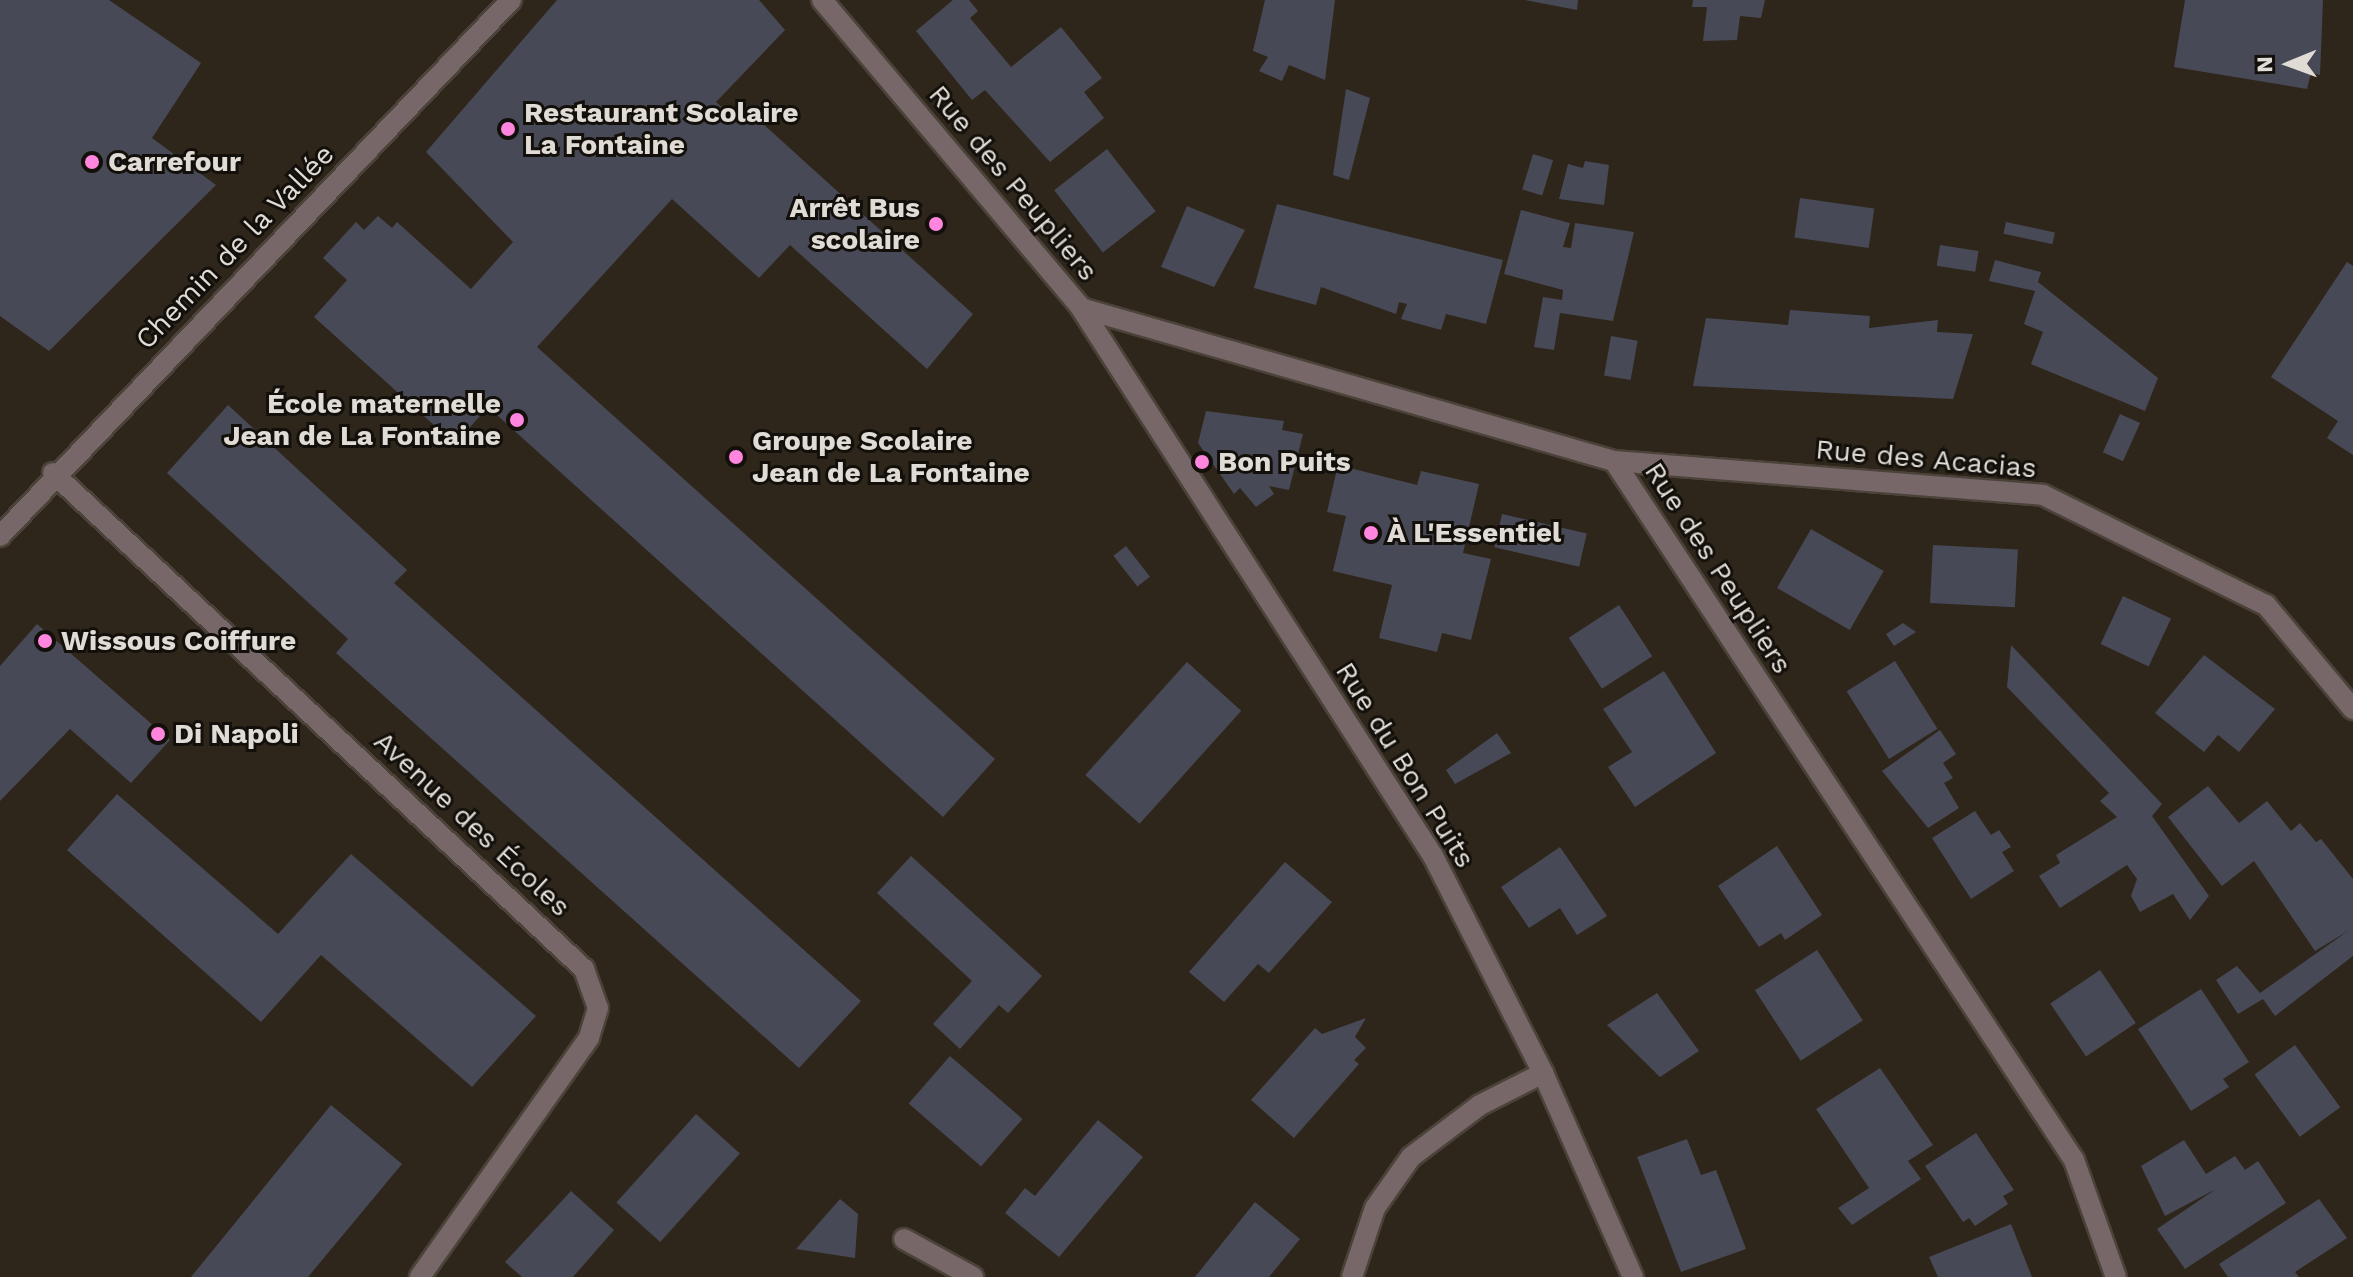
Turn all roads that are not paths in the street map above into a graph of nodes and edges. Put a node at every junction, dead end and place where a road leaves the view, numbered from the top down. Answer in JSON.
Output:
{"nodes":[{"id":1,"x":511,"y":0,"type":"edge"},
{"id":2,"x":822,"y":0,"type":"edge"},
{"id":3,"x":1081,"y":308,"type":"junction"},
{"id":4,"x":1614,"y":461,"type":"junction"},
{"id":5,"x":53,"y":473,"type":"junction"},
{"id":6,"x":0,"y":536,"type":"edge"},
{"id":7,"x":2353,"y":709,"type":"edge"},
{"id":8,"x":1543,"y":1073,"type":"junction"},
{"id":9,"x":904,"y":1239,"type":"dead end"},
{"id":10,"x":420,"y":1277,"type":"edge"},
{"id":11,"x":973,"y":1277,"type":"edge"},
{"id":12,"x":1352,"y":1277,"type":"edge"},
{"id":13,"x":1633,"y":1277,"type":"edge"},
{"id":14,"x":2116,"y":1277,"type":"edge"}],
"edges":[{"from":1,"to":5,"type":"street","name":"Chemin de la Vallée"},
{"from":2,"to":3,"type":"street","name":"Rue des Peupliers"},
{"from":3,"to":4,"type":"street","name":"Rue des Peupliers"},
{"from":3,"to":8,"type":"street","name":"Rue du Bon Puits"},
{"from":4,"to":7,"type":"street","name":"Rue des Acacias"},
{"from":4,"to":14,"type":"street","name":"Rue des Peupliers"},
{"from":5,"to":6,"type":"street","name":"Chemin de la Vallée"},
{"from":5,"to":10,"type":"street","name":"Avenue des Écoles"},
{"from":8,"to":12,"type":"street"},
{"from":8,"to":13,"type":"street","name":"Rue du Bon Puits"},
{"from":9,"to":11,"type":"street"}]}
